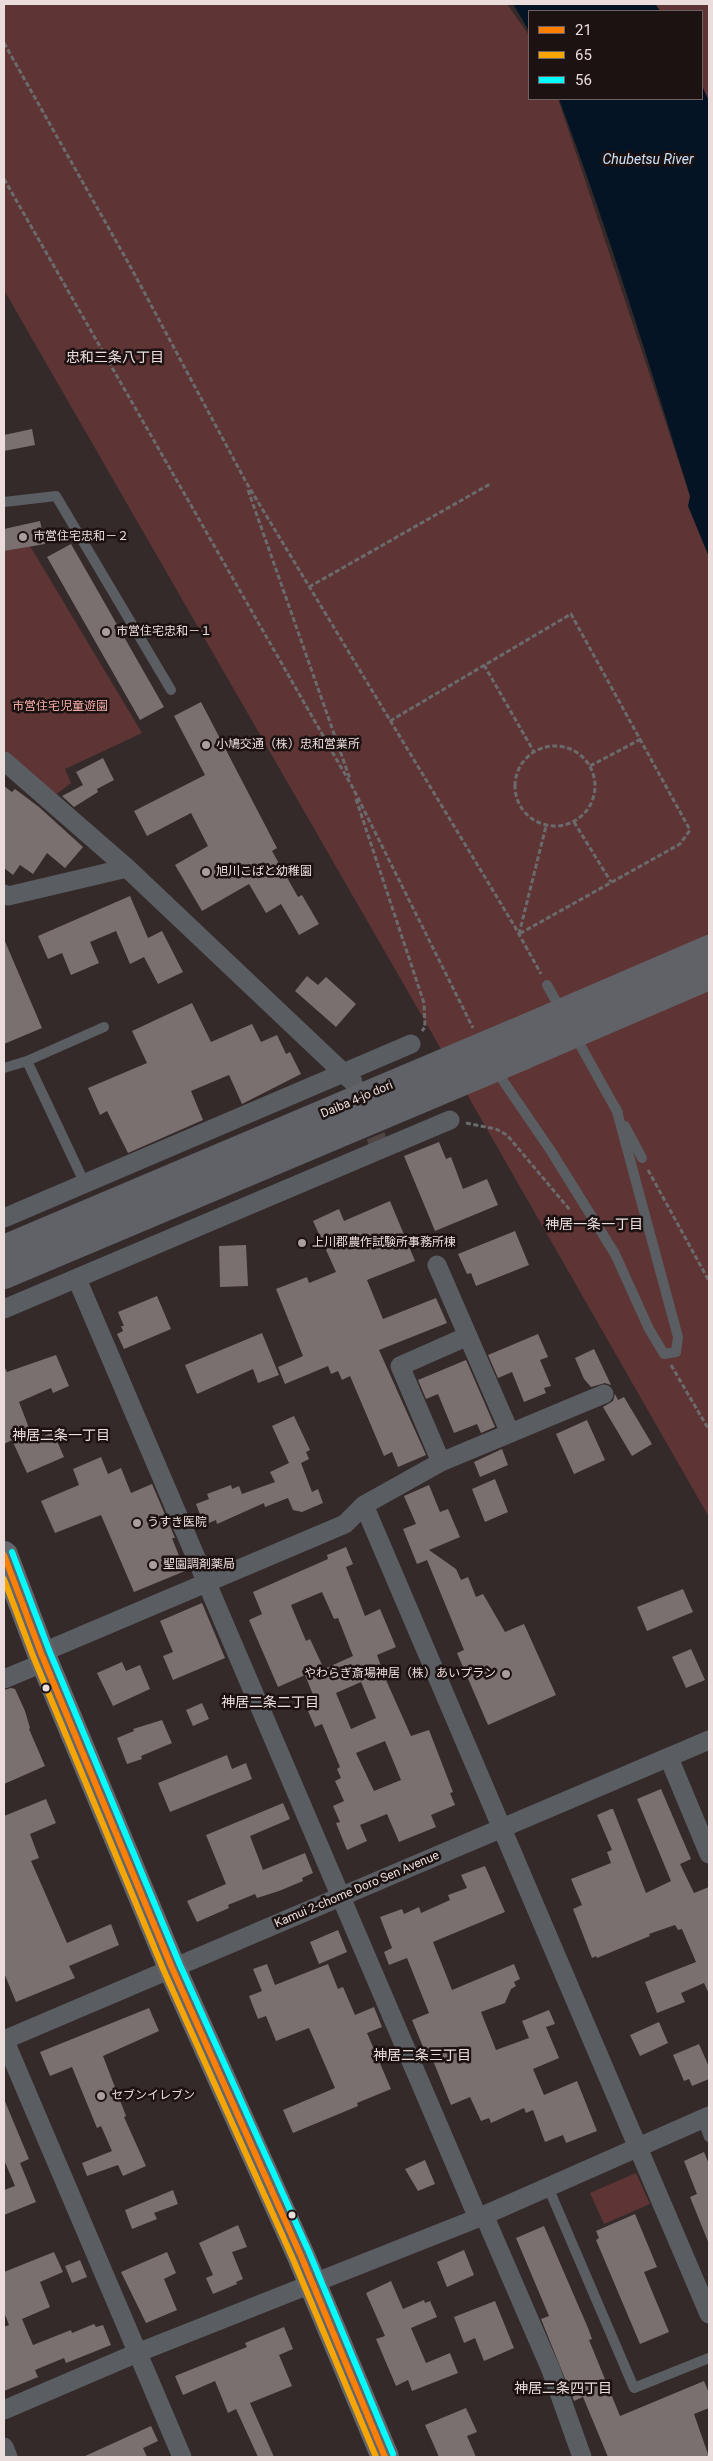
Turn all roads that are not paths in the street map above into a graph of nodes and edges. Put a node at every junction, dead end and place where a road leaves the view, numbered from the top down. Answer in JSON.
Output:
{"nodes":[{"id":1,"x":4,"y":502,"type":"edge"},
{"id":2,"x":171,"y":690,"type":"dead end"},
{"id":3,"x":4,"y":761,"type":"edge"},
{"id":4,"x":127,"y":868,"type":"junction"},
{"id":5,"x":4,"y":894,"type":"edge"},
{"id":6,"x":709,"y":949,"type":"edge"},
{"id":7,"x":709,"y":976,"type":"edge"},
{"id":8,"x":547,"y":985,"type":"road end"},
{"id":9,"x":104,"y":1027,"type":"dead end"},
{"id":10,"x":411,"y":1044,"type":"road end"},
{"id":11,"x":519,"y":1044,"type":"junction"},
{"id":12,"x":488,"y":1057,"type":"junction"},
{"id":13,"x":27,"y":1061,"type":"junction"},
{"id":14,"x":4,"y":1068,"type":"edge"},
{"id":15,"x":349,"y":1078,"type":"junction"},
{"id":16,"x":616,"y":1108,"type":"junction"},
{"id":17,"x":450,"y":1120,"type":"road end"},
{"id":18,"x":642,"y":1158,"type":"road end"},
{"id":19,"x":85,"y":1184,"type":"junction"},
{"id":20,"x":4,"y":1218,"type":"edge"},
{"id":21,"x":4,"y":1249,"type":"edge"},
{"id":22,"x":437,"y":1265,"type":"dead end"},
{"id":23,"x":4,"y":1275,"type":"edge"},
{"id":24,"x":77,"y":1279,"type":"junction"},
{"id":25,"x":4,"y":1310,"type":"edge"},
{"id":26,"x":468,"y":1336,"type":"junction"},
{"id":27,"x":604,"y":1394,"type":"dead end"},
{"id":28,"x":510,"y":1433,"type":"junction"},
{"id":29,"x":441,"y":1462,"type":"junction"},
{"id":30,"x":364,"y":1505,"type":"junction"},
{"id":31,"x":4,"y":1555,"type":"edge"},
{"id":32,"x":206,"y":1582,"type":"junction"},
{"id":33,"x":43,"y":1657,"type":"junction"},
{"id":34,"x":4,"y":1679,"type":"edge"},
{"id":35,"x":709,"y":1740,"type":"edge"},
{"id":36,"x":668,"y":1758,"type":"junction"},
{"id":37,"x":501,"y":1829,"type":"junction"},
{"id":38,"x":709,"y":1854,"type":"edge"},
{"id":39,"x":340,"y":1898,"type":"junction"},
{"id":40,"x":172,"y":1968,"type":"junction"},
{"id":41,"x":4,"y":2040,"type":"edge"},
{"id":42,"x":707,"y":2124,"type":"edge"},
{"id":43,"x":638,"y":2147,"type":"junction"},
{"id":44,"x":548,"y":2186,"type":"junction"},
{"id":45,"x":481,"y":2216,"type":"junction"},
{"id":46,"x":312,"y":2283,"type":"junction"},
{"id":47,"x":707,"y":2304,"type":"edge"},
{"id":48,"x":137,"y":2353,"type":"junction"},
{"id":49,"x":709,"y":2358,"type":"edge"},
{"id":50,"x":4,"y":2410,"type":"edge"},
{"id":51,"x":4,"y":2447,"type":"edge"},
{"id":52,"x":8,"y":2457,"type":"edge"},
{"id":53,"x":182,"y":2457,"type":"edge"},
{"id":54,"x":385,"y":2457,"type":"edge"},
{"id":55,"x":582,"y":2457,"type":"edge"}],
"edges":[{"from":1,"to":2,"type":"lane"},
{"from":3,"to":4,"type":"street"},
{"from":4,"to":5,"type":"street"},
{"from":4,"to":15,"type":"street"},
{"from":6,"to":11,"type":"highway","name":"Daiba 4-jo dori","bridge":true},
{"from":7,"to":11,"type":"highway","name":"Daiba 4-jo dori","bridge":true},
{"from":8,"to":16,"type":"lane"},
{"from":9,"to":13,"type":"lane"},
{"from":10,"to":15,"type":"street"},
{"from":11,"to":12,"type":"highway","name":"Daiba 4-jo dori"},
{"from":12,"to":16,"type":"lane"},
{"from":12,"to":21,"type":"highway","name":"Daiba 4-jo dori"},
{"from":12,"to":23,"type":"highway","name":"Daiba 4-jo dori"},
{"from":13,"to":14,"type":"lane"},
{"from":13,"to":19,"type":"lane"},
{"from":15,"to":19,"type":"street"},
{"from":16,"to":18,"type":"lane"},
{"from":17,"to":24,"type":"street"},
{"from":19,"to":20,"type":"street"},
{"from":22,"to":26,"type":"street"},
{"from":24,"to":25,"type":"street"},
{"from":24,"to":32,"type":"street"},
{"from":26,"to":28,"type":"street"},
{"from":26,"to":29,"type":"street"},
{"from":27,"to":28,"type":"street"},
{"from":28,"to":29,"type":"street"},
{"from":29,"to":30,"type":"street"},
{"from":30,"to":32,"type":"street"},
{"from":30,"to":37,"type":"street"},
{"from":31,"to":33,"type":"main road"},
{"from":32,"to":33,"type":"street"},
{"from":32,"to":39,"type":"street"},
{"from":33,"to":34,"type":"street"},
{"from":33,"to":40,"type":"main road"},
{"from":35,"to":36,"type":"street","name":"Kamui 2-chome Doro Sen Avenue"},
{"from":36,"to":37,"type":"street","name":"Kamui 2-chome Doro Sen Avenue"},
{"from":36,"to":38,"type":"street"},
{"from":37,"to":39,"type":"street","name":"Kamui 2-chome Doro Sen Avenue"},
{"from":37,"to":43,"type":"street"},
{"from":39,"to":40,"type":"street","name":"Kamui 2-chome Doro Sen Avenue"},
{"from":39,"to":45,"type":"street"},
{"from":40,"to":41,"type":"street","name":"Kamui 2-chome Doro Sen Avenue"},
{"from":40,"to":46,"type":"main road"},
{"from":41,"to":48,"type":"street"},
{"from":42,"to":43,"type":"street"},
{"from":43,"to":44,"type":"street"},
{"from":43,"to":47,"type":"street"},
{"from":44,"to":45,"type":"street"},
{"from":44,"to":49,"type":"lane"},
{"from":45,"to":46,"type":"street"},
{"from":45,"to":55,"type":"street"},
{"from":46,"to":48,"type":"street"},
{"from":46,"to":54,"type":"main road"},
{"from":48,"to":50,"type":"street"},
{"from":48,"to":53,"type":"street"},
{"from":51,"to":52,"type":"street"}]}
